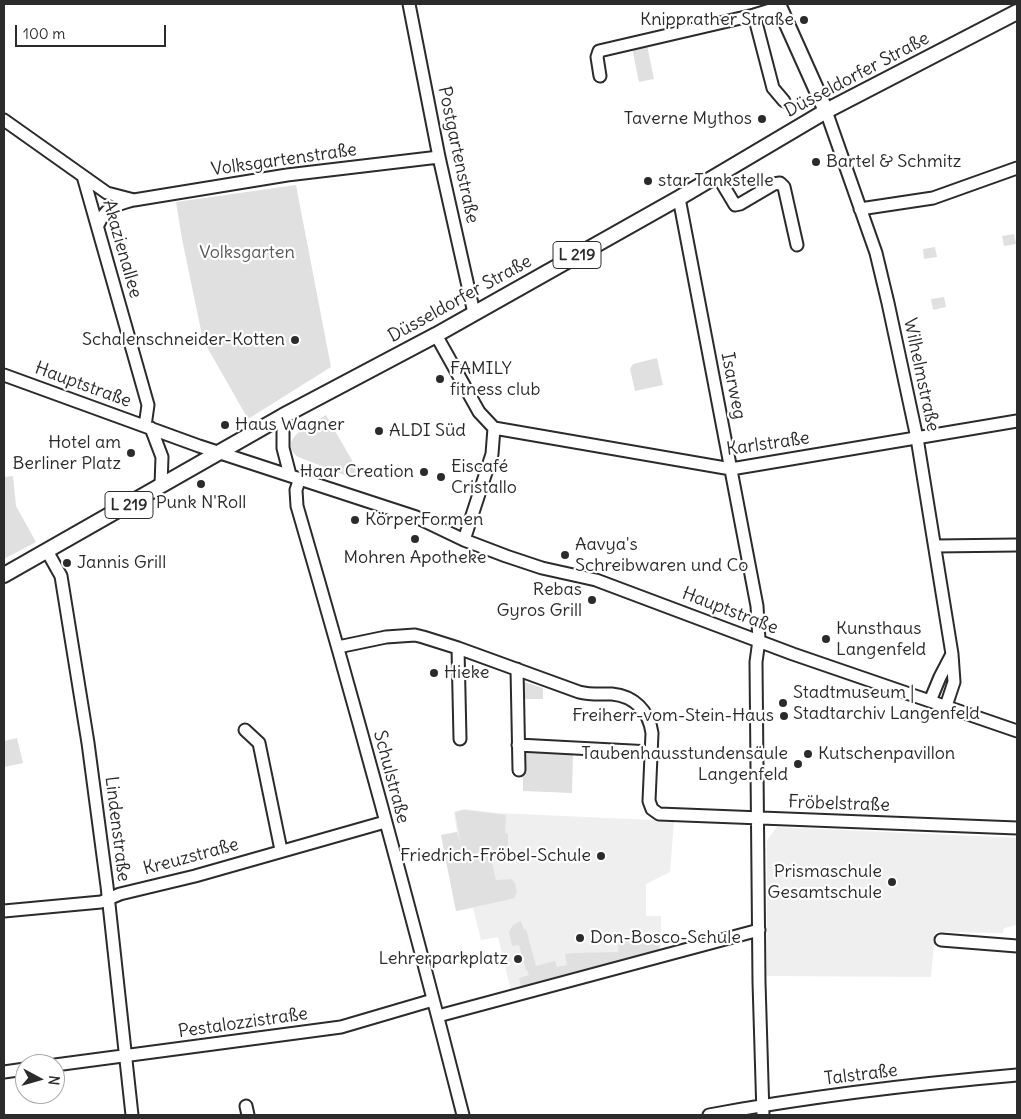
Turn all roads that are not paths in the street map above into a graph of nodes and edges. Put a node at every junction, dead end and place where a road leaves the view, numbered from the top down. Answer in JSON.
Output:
{"nodes":[{"id":1,"x":409,"y":4,"type":"edge"},
{"id":2,"x":779,"y":6,"type":"edge"},
{"id":3,"x":1017,"y":12,"type":"edge"},
{"id":4,"x":754,"y":15,"type":"junction"},
{"id":5,"x":600,"y":76,"type":"dead end"},
{"id":6,"x":784,"y":101,"type":"dead end"},
{"id":7,"x":826,"y":111,"type":"junction"},
{"id":8,"x":4,"y":120,"type":"edge"},
{"id":9,"x":439,"y":157,"type":"junction"},
{"id":10,"x":1017,"y":168,"type":"edge"},
{"id":11,"x":717,"y":175,"type":"junction"},
{"id":12,"x":83,"y":176,"type":"junction"},
{"id":13,"x":679,"y":198,"type":"junction"},
{"id":14,"x":134,"y":200,"type":"junction"},
{"id":15,"x":860,"y":209,"type":"junction"},
{"id":16,"x":98,"y":225,"type":"junction"},
{"id":17,"x":797,"y":246,"type":"dead end"},
{"id":18,"x":474,"y":313,"type":"junction"},
{"id":19,"x":436,"y":335,"type":"junction"},
{"id":20,"x":4,"y":375,"type":"edge"},
{"id":21,"x":283,"y":416,"type":"junction"},
{"id":22,"x":1017,"y":421,"type":"edge"},
{"id":23,"x":148,"y":427,"type":"junction"},
{"id":24,"x":494,"y":428,"type":"junction"},
{"id":25,"x":917,"y":438,"type":"junction"},
{"id":26,"x":220,"y":452,"type":"junction"},
{"id":27,"x":731,"y":470,"type":"junction"},
{"id":28,"x":295,"y":477,"type":"junction"},
{"id":29,"x":161,"y":485,"type":"junction"},
{"id":30,"x":464,"y":540,"type":"junction"},
{"id":31,"x":1017,"y":545,"type":"edge"},
{"id":32,"x":935,"y":546,"type":"junction"},
{"id":33,"x":47,"y":551,"type":"junction"},
{"id":34,"x":4,"y":575,"type":"edge"},
{"id":35,"x":759,"y":640,"type":"junction"},
{"id":36,"x":338,"y":647,"type":"junction"},
{"id":37,"x":458,"y":648,"type":"junction"},
{"id":38,"x":952,"y":654,"type":"junction"},
{"id":39,"x":517,"y":669,"type":"junction"},
{"id":40,"x":930,"y":701,"type":"junction"},
{"id":41,"x":946,"y":706,"type":"junction"},
{"id":42,"x":245,"y":730,"type":"dead end"},
{"id":43,"x":1017,"y":731,"type":"edge"},
{"id":44,"x":460,"y":740,"type":"dead end"},
{"id":45,"x":518,"y":745,"type":"junction"},
{"id":46,"x":651,"y":752,"type":"junction"},
{"id":47,"x":519,"y":770,"type":"dead end"},
{"id":48,"x":758,"y":818,"type":"junction"},
{"id":49,"x":385,"y":822,"type":"junction"},
{"id":50,"x":1017,"y":828,"type":"edge"},
{"id":51,"x":282,"y":850,"type":"junction"},
{"id":52,"x":107,"y":898,"type":"junction"},
{"id":53,"x":4,"y":911,"type":"edge"},
{"id":54,"x":760,"y":930,"type":"junction"},
{"id":55,"x":941,"y":940,"type":"dead end"},
{"id":56,"x":1017,"y":946,"type":"edge"},
{"id":57,"x":433,"y":1000,"type":"junction"},
{"id":58,"x":438,"y":1016,"type":"junction"},
{"id":59,"x":125,"y":1056,"type":"junction"},
{"id":60,"x":65,"y":1064,"type":"edge"},
{"id":61,"x":1017,"y":1075,"type":"edge"},
{"id":62,"x":763,"y":1110,"type":"edge"},
{"id":63,"x":132,"y":1115,"type":"edge"},
{"id":64,"x":463,"y":1115,"type":"edge"},
{"id":65,"x":709,"y":1115,"type":"edge"}],
"edges":[{"from":1,"to":9,"type":"street","name":"Postgartenstraße"},
{"from":2,"to":4,"type":"street"},
{"from":2,"to":7,"type":"main road"},
{"from":3,"to":7,"type":"main road","name":"Düsseldorfer Straße","number":"L 219"},
{"from":4,"to":5,"type":"street"},
{"from":4,"to":6,"type":"street"},
{"from":7,"to":11,"type":"main road","name":"Düsseldorfer Straße","number":"L 219"},
{"from":7,"to":15,"type":"street","name":"Wilhelmstraße"},
{"from":8,"to":12,"type":"street"},
{"from":9,"to":14,"type":"street","name":"Volksgartenstraße"},
{"from":9,"to":18,"type":"street","name":"Postgartenstraße"},
{"from":10,"to":15,"type":"street"},
{"from":11,"to":13,"type":"main road","name":"Düsseldorfer Straße","number":"L 219"},
{"from":11,"to":17,"type":"street"},
{"from":12,"to":14,"type":"street","name":"Volksgartenstraße"},
{"from":12,"to":16,"type":"street","name":"Akazienallee"},
{"from":13,"to":18,"type":"main road","name":"Düsseldorfer Straße","number":"L 219"},
{"from":13,"to":27,"type":"street","name":"Isarweg"},
{"from":14,"to":16,"type":"street","name":"Volksgartenstraße"},
{"from":15,"to":25,"type":"street","name":"Wilhelmstraße"},
{"from":16,"to":23,"type":"street","name":"Akazienallee"},
{"from":18,"to":19,"type":"main road","name":"Düsseldorfer Straße","number":"L 219"},
{"from":19,"to":21,"type":"main road","name":"Düsseldorfer Straße","number":"L 219"},
{"from":19,"to":24,"type":"street"},
{"from":20,"to":23,"type":"street","name":"Hauptstraße"},
{"from":21,"to":26,"type":"main road","name":"Düsseldorfer Straße","number":"L 219"},
{"from":21,"to":28,"type":"street"},
{"from":22,"to":25,"type":"street","name":"Karlstraße"},
{"from":23,"to":26,"type":"street","name":"Hauptstraße"},
{"from":23,"to":29,"type":"street"},
{"from":24,"to":27,"type":"street","name":"Karlstraße"},
{"from":24,"to":30,"type":"street"},
{"from":25,"to":27,"type":"street","name":"Karlstraße"},
{"from":25,"to":32,"type":"street","name":"Wilhelmstraße"},
{"from":26,"to":28,"type":"street","name":"Hauptstraße"},
{"from":26,"to":29,"type":"main road","number":"L 219"},
{"from":27,"to":35,"type":"street","name":"Isarweg"},
{"from":28,"to":30,"type":"street","name":"Hauptstraße"},
{"from":28,"to":36,"type":"street","name":"Schulstraße"},
{"from":29,"to":33,"type":"main road","number":"L 219"},
{"from":30,"to":35,"type":"street","name":"Hauptstraße"},
{"from":31,"to":32,"type":"street"},
{"from":32,"to":38,"type":"street","name":"Wilhelmstraße"},
{"from":33,"to":34,"type":"main road","number":"L 219"},
{"from":33,"to":52,"type":"street","name":"Lindenstraße"},
{"from":35,"to":40,"type":"street","name":"Hauptstraße"},
{"from":35,"to":48,"type":"street","name":"Isarweg"},
{"from":36,"to":37,"type":"street"},
{"from":36,"to":49,"type":"street","name":"Schulstraße"},
{"from":37,"to":39,"type":"street"},
{"from":37,"to":44,"type":"street"},
{"from":38,"to":40,"type":"street"},
{"from":38,"to":41,"type":"street","name":"Wilhelmstraße"},
{"from":39,"to":45,"type":"street"},
{"from":39,"to":46,"type":"street"},
{"from":40,"to":41,"type":"street","name":"Hauptstraße"},
{"from":41,"to":43,"type":"street","name":"Hauptstraße"},
{"from":42,"to":51,"type":"street"},
{"from":45,"to":46,"type":"street"},
{"from":45,"to":47,"type":"street"},
{"from":46,"to":48,"type":"street","name":"Fröbelstraße"},
{"from":48,"to":50,"type":"street","name":"Fröbelstraße"},
{"from":48,"to":54,"type":"street","name":"Isarweg"},
{"from":49,"to":51,"type":"street","name":"Kreuzstraße"},
{"from":49,"to":57,"type":"street","name":"Schulstraße"},
{"from":51,"to":52,"type":"street","name":"Kreuzstraße"},
{"from":52,"to":53,"type":"street","name":"Kreuzstraße"},
{"from":52,"to":59,"type":"street","name":"Lindenstraße"},
{"from":54,"to":58,"type":"street"},
{"from":54,"to":62,"type":"street","name":"Isarweg"},
{"from":55,"to":56,"type":"street"},
{"from":57,"to":58,"type":"street","name":"Schulstraße"},
{"from":57,"to":59,"type":"street","name":"Pestalozzistraße"},
{"from":58,"to":64,"type":"street","name":"Schulstraße"},
{"from":59,"to":60,"type":"street","name":"Pestalozzistraße"},
{"from":59,"to":63,"type":"street","name":"Lindenstraße"},
{"from":61,"to":62,"type":"street","name":"Talstraße"},
{"from":62,"to":65,"type":"street","name":"Talstraße"}]}
